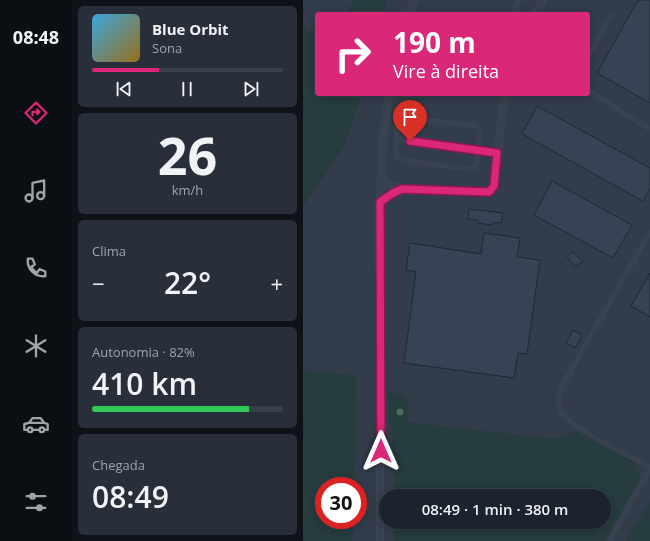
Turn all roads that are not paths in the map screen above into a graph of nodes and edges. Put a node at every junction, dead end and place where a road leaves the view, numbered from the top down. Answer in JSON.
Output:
{"nodes":[{"id":1,"x":414,"y":0,"type":"edge"},
{"id":2,"x":519,"y":0,"type":"edge"},
{"id":3,"x":543,"y":0,"type":"edge"},
{"id":4,"x":410,"y":12,"type":"edge"},
{"id":5,"x":514,"y":12,"type":"edge"},
{"id":6,"x":536,"y":12,"type":"edge"},
{"id":7,"x":611,"y":16,"type":"dead end"},
{"id":8,"x":590,"y":53,"type":"edge"},
{"id":9,"x":590,"y":92,"type":"edge"},
{"id":10,"x":389,"y":96,"type":"edge"},
{"id":11,"x":505,"y":96,"type":"edge"},
{"id":12,"x":650,"y":129,"type":"edge"},
{"id":13,"x":397,"y":139,"type":"junction"},
{"id":14,"x":478,"y":150,"type":"junction"},
{"id":15,"x":497,"y":153,"type":"junction"},
{"id":16,"x":381,"y":177,"type":"junction"},
{"id":17,"x":402,"y":189,"type":"junction"},
{"id":18,"x":380,"y":202,"type":"junction"},
{"id":19,"x":650,"y":232,"type":"edge"},
{"id":20,"x":650,"y":468,"type":"edge"},
{"id":21,"x":380,"y":541,"type":"edge"},
{"id":22,"x":609,"y":541,"type":"edge"}],
"edges":[{"from":1,"to":4,"type":"street"},
{"from":2,"to":5,"type":"lane"},
{"from":3,"to":6,"type":"street"},
{"from":7,"to":8,"type":"lane"},
{"from":9,"to":12,"type":"lane"},
{"from":10,"to":16,"type":"street"},
{"from":11,"to":15,"type":"street"},
{"from":13,"to":14,"type":"lane"},
{"from":13,"to":14,"type":"lane"},
{"from":13,"to":14,"type":"lane"},
{"from":14,"to":15,"type":"lane"},
{"from":15,"to":17,"type":"street"},
{"from":16,"to":17,"type":"street"},
{"from":16,"to":18,"type":"street"},
{"from":17,"to":18,"type":"street"},
{"from":18,"to":21,"type":"street"},
{"from":19,"to":20,"type":"lane"},
{"from":20,"to":22,"type":"lane"}]}
